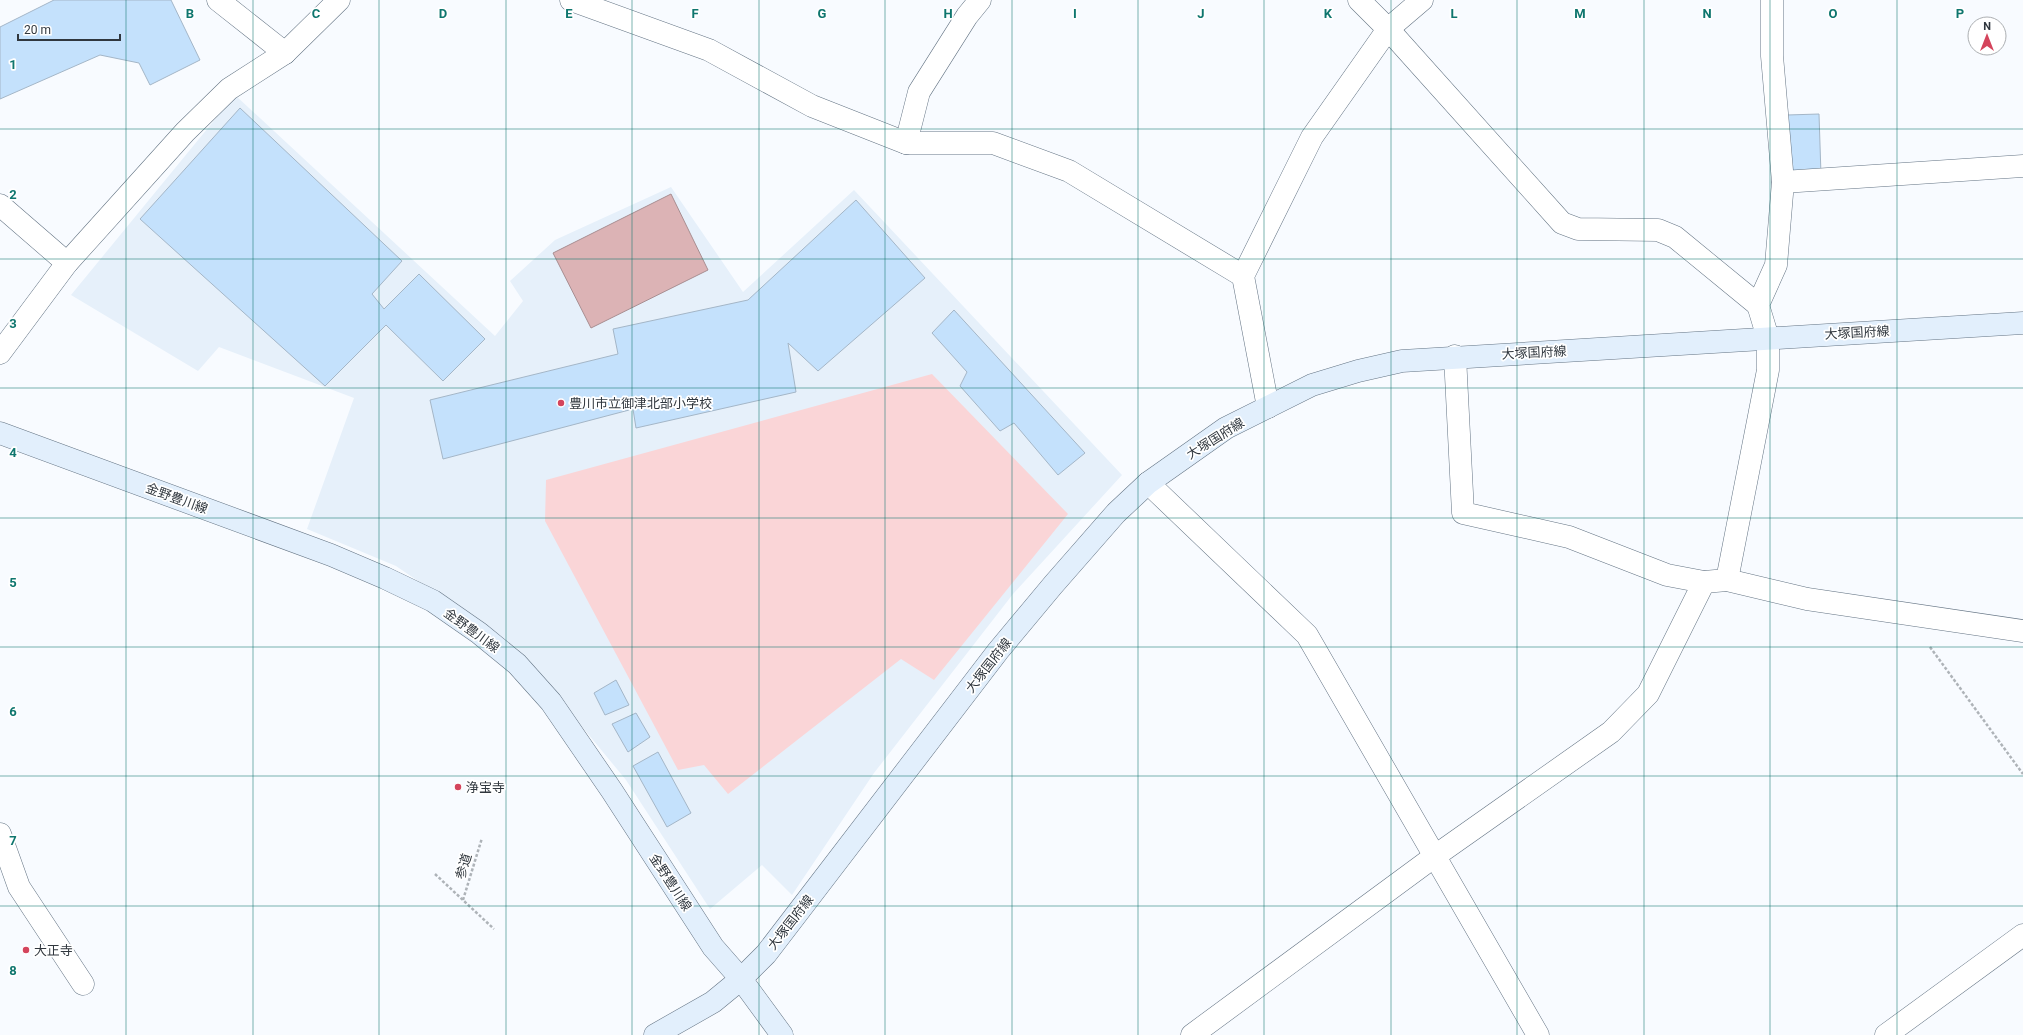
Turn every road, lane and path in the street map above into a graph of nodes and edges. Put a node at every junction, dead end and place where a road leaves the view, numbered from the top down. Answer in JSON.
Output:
{"nodes":[{"id":1,"x":218,"y":0,"type":"edge"},
{"id":2,"x":339,"y":0,"type":"edge"},
{"id":3,"x":571,"y":0,"type":"edge"},
{"id":4,"x":980,"y":0,"type":"edge"},
{"id":5,"x":1359,"y":0,"type":"edge"},
{"id":6,"x":1422,"y":0,"type":"edge"},
{"id":7,"x":1772,"y":0,"type":"edge"},
{"id":8,"x":595,"y":4,"type":"edge"},
{"id":9,"x":1388,"y":29,"type":"junction"},
{"id":10,"x":285,"y":54,"type":"junction"},
{"id":11,"x":906,"y":143,"type":"junction"},
{"id":12,"x":2023,"y":166,"type":"edge"},
{"id":13,"x":1783,"y":182,"type":"junction"},
{"id":14,"x":0,"y":205,"type":"edge"},
{"id":15,"x":67,"y":263,"type":"junction"},
{"id":16,"x":1243,"y":276,"type":"junction"},
{"id":17,"x":1758,"y":305,"type":"junction"},
{"id":18,"x":2023,"y":323,"type":"edge"},
{"id":19,"x":1768,"y":338,"type":"junction"},
{"id":20,"x":0,"y":353,"type":"edge"},
{"id":21,"x":1455,"y":356,"type":"junction"},
{"id":22,"x":1268,"y":407,"type":"junction"},
{"id":23,"x":0,"y":433,"type":"edge"},
{"id":24,"x":1148,"y":483,"type":"junction"},
{"id":25,"x":1727,"y":580,"type":"junction"},
{"id":26,"x":1704,"y":582,"type":"junction"},
{"id":27,"x":1907,"y":615,"type":"junction"},
{"id":28,"x":2023,"y":631,"type":"edge"},
{"id":29,"x":2023,"y":774,"type":"edge"},
{"id":30,"x":0,"y":834,"type":"edge"},
{"id":31,"x":482,"y":838,"type":"dead end"},
{"id":32,"x":1435,"y":856,"type":"junction"},
{"id":33,"x":435,"y":874,"type":"dead end"},
{"id":34,"x":463,"y":900,"type":"junction"},
{"id":35,"x":494,"y":929,"type":"dead end"},
{"id":36,"x":2023,"y":935,"type":"edge"},
{"id":37,"x":741,"y":979,"type":"junction"},
{"id":38,"x":83,"y":984,"type":"dead end"},
{"id":39,"x":655,"y":1035,"type":"edge"},
{"id":40,"x":782,"y":1035,"type":"edge"},
{"id":41,"x":1192,"y":1035,"type":"edge"},
{"id":42,"x":1538,"y":1035,"type":"edge"},
{"id":43,"x":1886,"y":1035,"type":"edge"}],
"edges":[{"from":1,"to":10,"type":"street"},
{"from":2,"to":10,"type":"street"},
{"from":3,"to":8,"type":"street"},
{"from":4,"to":11,"type":"street"},
{"from":5,"to":9,"type":"street"},
{"from":6,"to":9,"type":"street"},
{"from":7,"to":13,"type":"street"},
{"from":8,"to":11,"type":"street"},
{"from":9,"to":16,"type":"street"},
{"from":9,"to":17,"type":"street"},
{"from":10,"to":15,"type":"street"},
{"from":11,"to":16,"type":"street"},
{"from":12,"to":13,"type":"street"},
{"from":13,"to":17,"type":"street"},
{"from":14,"to":15,"type":"street"},
{"from":15,"to":20,"type":"street"},
{"from":16,"to":22,"type":"street"},
{"from":17,"to":19,"type":"street"},
{"from":18,"to":19,"type":"main road","name":"大塚国府線"},
{"from":19,"to":21,"type":"main road","name":"大塚国府線"},
{"from":19,"to":25,"type":"street"},
{"from":21,"to":22,"type":"main road","name":"大塚国府線"},
{"from":21,"to":26,"type":"street"},
{"from":22,"to":24,"type":"main road","name":"大塚国府線"},
{"from":23,"to":37,"type":"main road","name":"金野豊川線"},
{"from":24,"to":32,"type":"street"},
{"from":24,"to":37,"type":"main road","name":"大塚国府線"},
{"from":25,"to":26,"type":"street"},
{"from":25,"to":27,"type":"street"},
{"from":26,"to":32,"type":"street"},
{"from":27,"to":28,"type":"street"},
{"from":27,"to":29,"type":"path"},
{"from":30,"to":38,"type":"street"},
{"from":31,"to":34,"type":"path","name":"参道"},
{"from":32,"to":41,"type":"street"},
{"from":32,"to":42,"type":"street"},
{"from":33,"to":34,"type":"path","name":"参道"},
{"from":34,"to":35,"type":"path","name":"参道"},
{"from":36,"to":43,"type":"street"},
{"from":37,"to":39,"type":"main road","name":"大塚国府線"},
{"from":37,"to":40,"type":"main road","name":"金野豊川線"}]}
